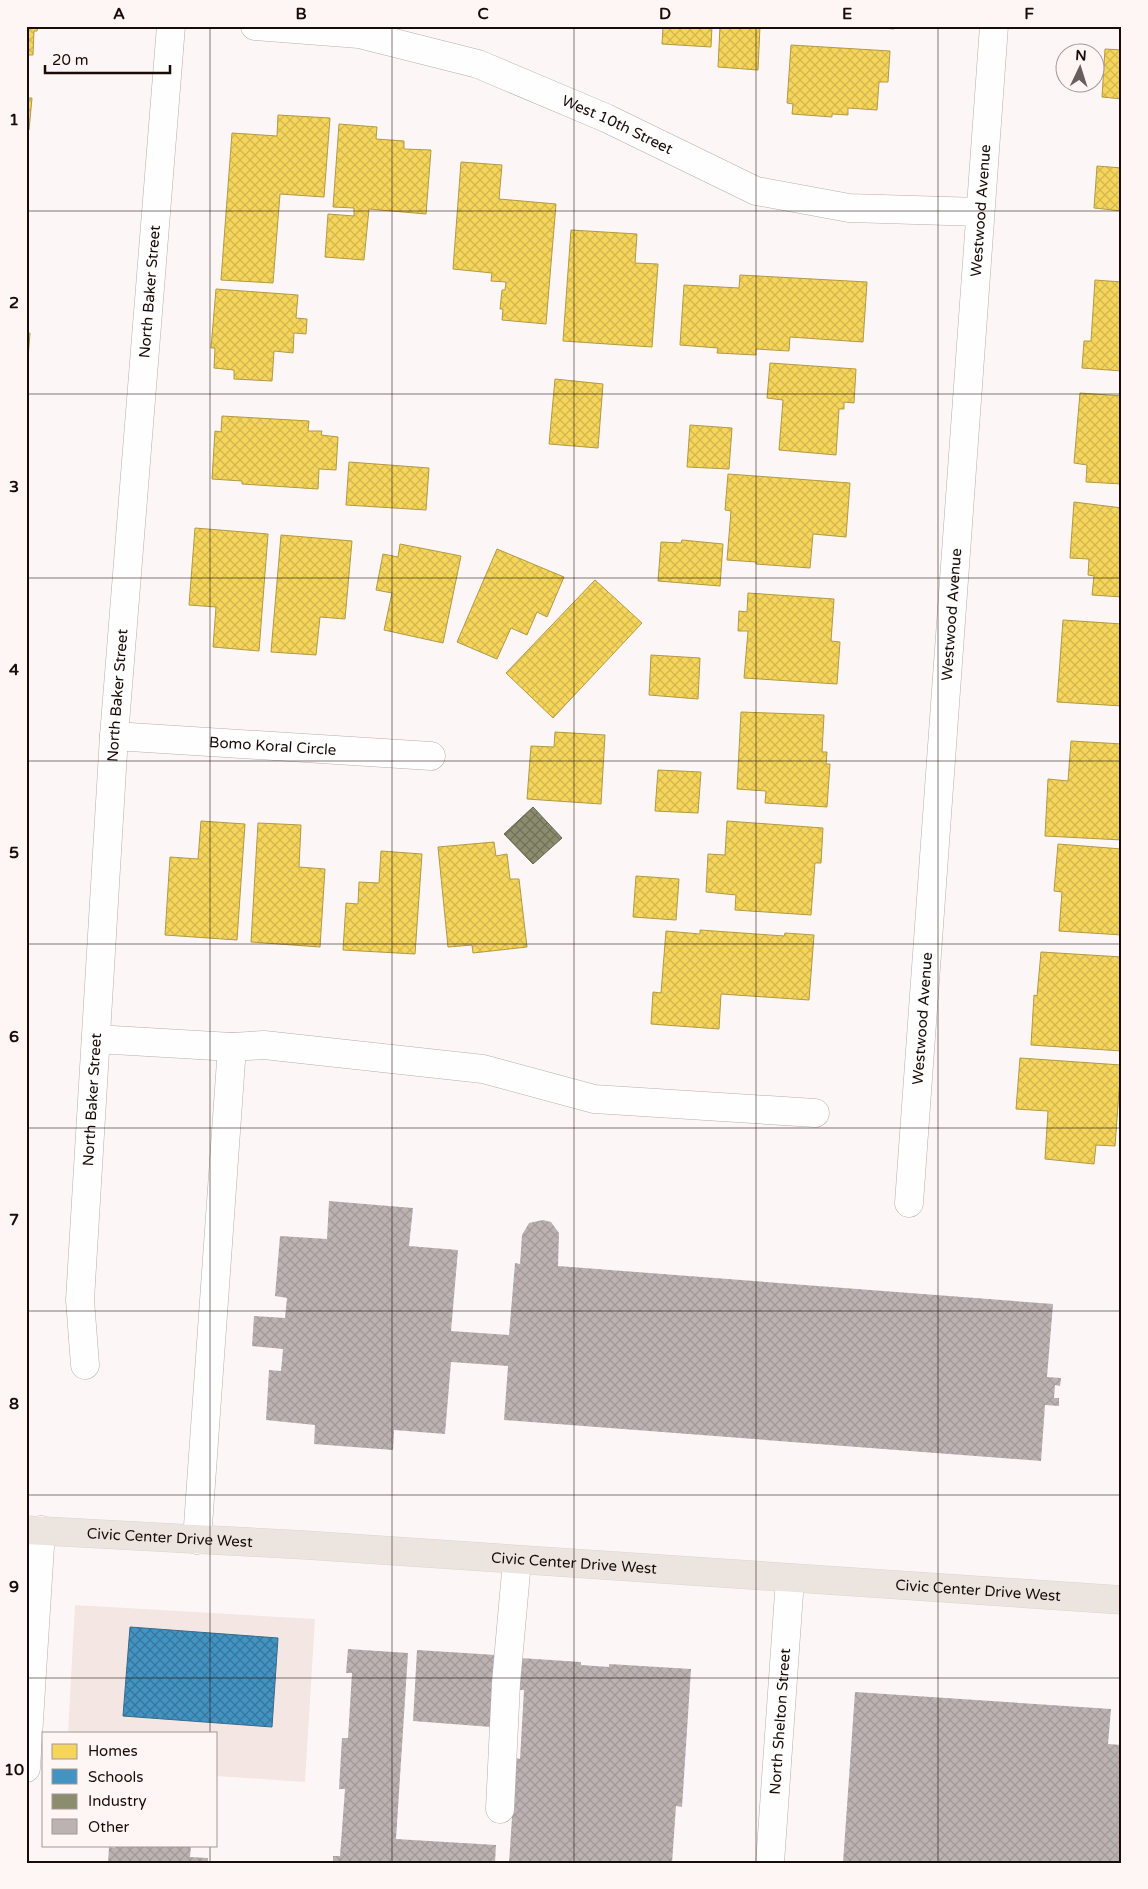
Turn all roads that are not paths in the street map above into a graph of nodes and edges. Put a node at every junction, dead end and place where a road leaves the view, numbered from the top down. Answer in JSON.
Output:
{"nodes":[{"id":1,"x":171,"y":26,"type":"edge"},
{"id":2,"x":255,"y":26,"type":"edge"},
{"id":3,"x":994,"y":26,"type":"edge"},
{"id":4,"x":980,"y":212,"type":"junction"},
{"id":5,"x":114,"y":736,"type":"junction"},
{"id":6,"x":431,"y":756,"type":"dead end"},
{"id":7,"x":96,"y":1039,"type":"junction"},
{"id":8,"x":232,"y":1047,"type":"junction"},
{"id":9,"x":815,"y":1113,"type":"dead end"},
{"id":10,"x":909,"y":1203,"type":"dead end"},
{"id":11,"x":85,"y":1365,"type":"dead end"},
{"id":12,"x":34,"y":1530,"type":"edge"},
{"id":13,"x":197,"y":1540,"type":"junction"},
{"id":14,"x":517,"y":1561,"type":"junction"},
{"id":15,"x":790,"y":1579,"type":"junction"},
{"id":16,"x":1122,"y":1600,"type":"edge"},
{"id":17,"x":26,"y":1768,"type":"edge"},
{"id":18,"x":500,"y":1808,"type":"dead end"},
{"id":19,"x":770,"y":1863,"type":"edge"}],
"edges":[{"from":1,"to":5,"type":"street","name":"North Baker Street"},
{"from":2,"to":4,"type":"street","name":"West 10th Street"},
{"from":3,"to":4,"type":"street","name":"Westwood Avenue"},
{"from":4,"to":10,"type":"street","name":"Westwood Avenue"},
{"from":5,"to":6,"type":"street","name":"Bomo Koral Circle"},
{"from":5,"to":7,"type":"street","name":"North Baker Street"},
{"from":7,"to":8,"type":"street"},
{"from":7,"to":11,"type":"street","name":"North Baker Street"},
{"from":8,"to":9,"type":"street"},
{"from":8,"to":13,"type":"street"},
{"from":12,"to":13,"type":"main road","name":"Civic Center Drive West"},
{"from":12,"to":17,"type":"street"},
{"from":13,"to":14,"type":"main road","name":"Civic Center Drive West"},
{"from":14,"to":15,"type":"main road","name":"Civic Center Drive West"},
{"from":14,"to":18,"type":"street"},
{"from":15,"to":16,"type":"main road","name":"Civic Center Drive West"},
{"from":15,"to":19,"type":"street","name":"North Shelton Street"}]}
